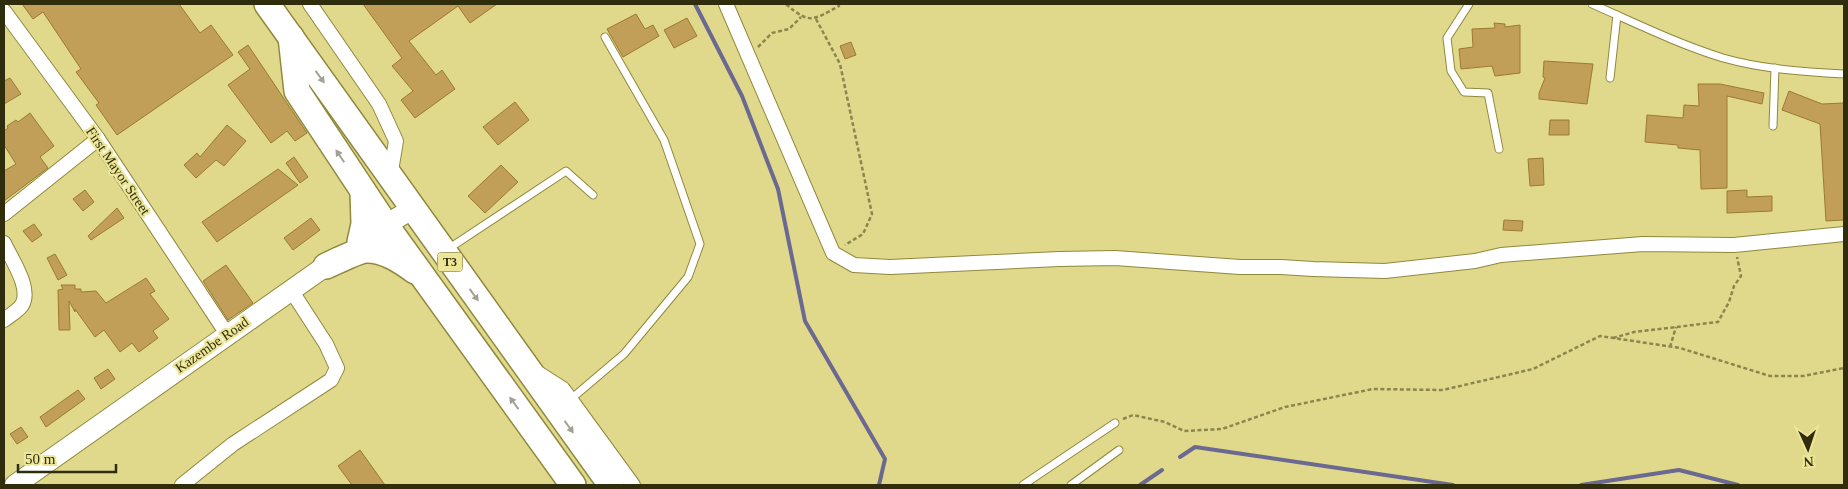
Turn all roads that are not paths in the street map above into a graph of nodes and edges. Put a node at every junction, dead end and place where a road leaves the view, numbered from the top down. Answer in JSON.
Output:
{"nodes":[{"id":1,"x":267,"y":4,"type":"edge"},
{"id":2,"x":310,"y":4,"type":"edge"},
{"id":3,"x":726,"y":4,"type":"edge"},
{"id":4,"x":1469,"y":4,"type":"edge"},
{"id":5,"x":1592,"y":4,"type":"edge"},
{"id":6,"x":4,"y":11,"type":"edge"},
{"id":7,"x":1618,"y":15,"type":"junction"},
{"id":8,"x":291,"y":37,"type":"junction"},
{"id":9,"x":605,"y":37,"type":"dead end"},
{"id":10,"x":1775,"y":68,"type":"junction"},
{"id":11,"x":1844,"y":74,"type":"edge"},
{"id":12,"x":1610,"y":78,"type":"dead end"},
{"id":13,"x":1773,"y":126,"type":"dead end"},
{"id":14,"x":98,"y":139,"type":"junction"},
{"id":15,"x":1499,"y":149,"type":"dead end"},
{"id":16,"x":390,"y":177,"type":"junction"},
{"id":17,"x":363,"y":191,"type":"junction"},
{"id":18,"x":593,"y":194,"type":"dead end"},
{"id":19,"x":412,"y":209,"type":"junction"},
{"id":20,"x":4,"y":214,"type":"edge"},
{"id":21,"x":385,"y":224,"type":"junction"},
{"id":22,"x":1844,"y":234,"type":"edge"},
{"id":23,"x":360,"y":242,"type":"junction"},
{"id":24,"x":4,"y":243,"type":"edge"},
{"id":25,"x":444,"y":252,"type":"junction"},
{"id":26,"x":326,"y":266,"type":"junction"},
{"id":27,"x":423,"y":277,"type":"junction"},
{"id":28,"x":291,"y":290,"type":"junction"},
{"id":29,"x":4,"y":320,"type":"edge"},
{"id":30,"x":227,"y":334,"type":"junction"},
{"id":31,"x":523,"y":363,"type":"junction"},
{"id":32,"x":571,"y":399,"type":"junction"},
{"id":33,"x":1115,"y":423,"type":"road end"},
{"id":34,"x":1118,"y":450,"type":"dead end"},
{"id":35,"x":15,"y":485,"type":"edge"},
{"id":36,"x":182,"y":485,"type":"edge"},
{"id":37,"x":573,"y":485,"type":"edge"},
{"id":38,"x":610,"y":485,"type":"edge"},
{"id":39,"x":633,"y":485,"type":"edge"},
{"id":40,"x":1023,"y":485,"type":"edge"},
{"id":41,"x":1071,"y":485,"type":"edge"}],
"edges":[{"from":1,"to":8,"type":"highway","number":"T3"},
{"from":2,"to":16,"type":"street"},
{"from":3,"to":22,"type":"street"},
{"from":4,"to":15,"type":"lane"},
{"from":5,"to":7,"type":"lane"},
{"from":6,"to":14,"type":"street","name":"First Mayor Street"},
{"from":7,"to":10,"type":"lane"},
{"from":7,"to":12,"type":"lane"},
{"from":8,"to":16,"type":"highway","number":"T3","one_way":true},
{"from":17,"to":8,"type":"highway","number":"T3","one_way":true},
{"from":9,"to":32,"type":"lane"},
{"from":10,"to":11,"type":"lane"},
{"from":10,"to":13,"type":"lane"},
{"from":14,"to":20,"type":"street"},
{"from":14,"to":30,"type":"street","name":"First Mayor Street"},
{"from":16,"to":19,"type":"highway","number":"T3"},
{"from":17,"to":21,"type":"highway","number":"T3"},
{"from":17,"to":23,"type":"highway"},
{"from":18,"to":25,"type":"lane"},
{"from":19,"to":21,"type":"main road","name":"Kazembe Road"},
{"from":19,"to":25,"type":"highway","number":"T3"},
{"from":21,"to":23,"type":"main road","name":"Kazembe Road"},
{"from":21,"to":27,"type":"highway","number":"T3"},
{"from":23,"to":26,"type":"main road","name":"Kazembe Road"},
{"from":24,"to":29,"type":"street"},
{"from":25,"to":31,"type":"highway","number":"T3","one_way":true},
{"from":26,"to":27,"type":"highway"},
{"from":26,"to":28,"type":"main road","name":"Kazembe Road"},
{"from":37,"to":27,"type":"highway","number":"T3","one_way":true},
{"from":28,"to":30,"type":"main road","name":"Kazembe Road"},
{"from":28,"to":36,"type":"street"},
{"from":30,"to":35,"type":"main road","name":"Kazembe Road"},
{"from":31,"to":32,"type":"street"},
{"from":31,"to":38,"type":"highway","number":"T3","one_way":true},
{"from":32,"to":39,"type":"street"},
{"from":33,"to":40,"type":"lane"},
{"from":34,"to":41,"type":"lane"}]}
